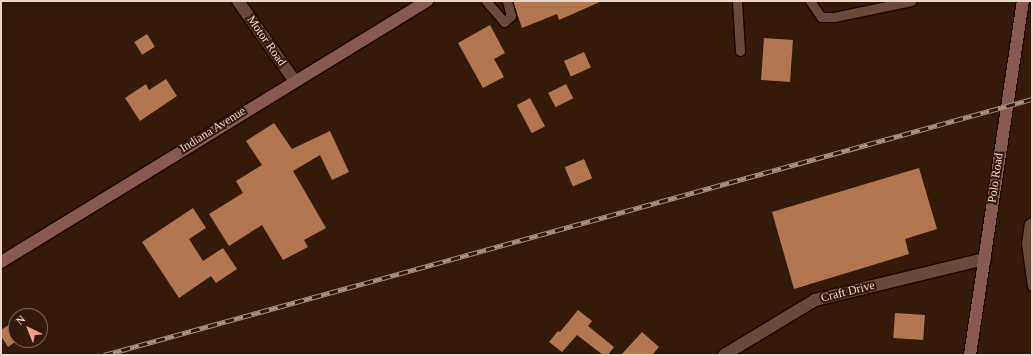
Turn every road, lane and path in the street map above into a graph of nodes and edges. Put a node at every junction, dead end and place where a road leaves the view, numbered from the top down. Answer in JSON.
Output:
{"nodes":[{"id":1,"x":238,"y":1,"type":"edge"},
{"id":2,"x":427,"y":1,"type":"edge"},
{"id":3,"x":486,"y":1,"type":"edge"},
{"id":4,"x":507,"y":1,"type":"edge"},
{"id":5,"x":737,"y":1,"type":"edge"},
{"id":6,"x":810,"y":1,"type":"edge"},
{"id":7,"x":911,"y":1,"type":"edge"},
{"id":8,"x":1023,"y":1,"type":"edge"},
{"id":9,"x":740,"y":51,"type":"dead end"},
{"id":10,"x":294,"y":80,"type":"junction"},
{"id":11,"x":1032,"y":222,"type":"edge"},
{"id":12,"x":985,"y":259,"type":"junction"},
{"id":13,"x":1,"y":262,"type":"edge"},
{"id":14,"x":1032,"y":286,"type":"edge"},
{"id":15,"x":724,"y":355,"type":"edge"},
{"id":16,"x":970,"y":355,"type":"edge"}],
"edges":[{"from":1,"to":10,"type":"street","name":"Motor Road"},
{"from":2,"to":10,"type":"main road","name":"Indiana Avenue"},
{"from":3,"to":4,"type":"lane"},
{"from":5,"to":9,"type":"lane"},
{"from":6,"to":7,"type":"lane"},
{"from":8,"to":12,"type":"main road","name":"Polo Road"},
{"from":10,"to":13,"type":"main road","name":"Indiana Avenue"},
{"from":11,"to":14,"type":"lane"},
{"from":12,"to":15,"type":"street","name":"Craft Drive"},
{"from":12,"to":16,"type":"main road","name":"Polo Road"}]}
